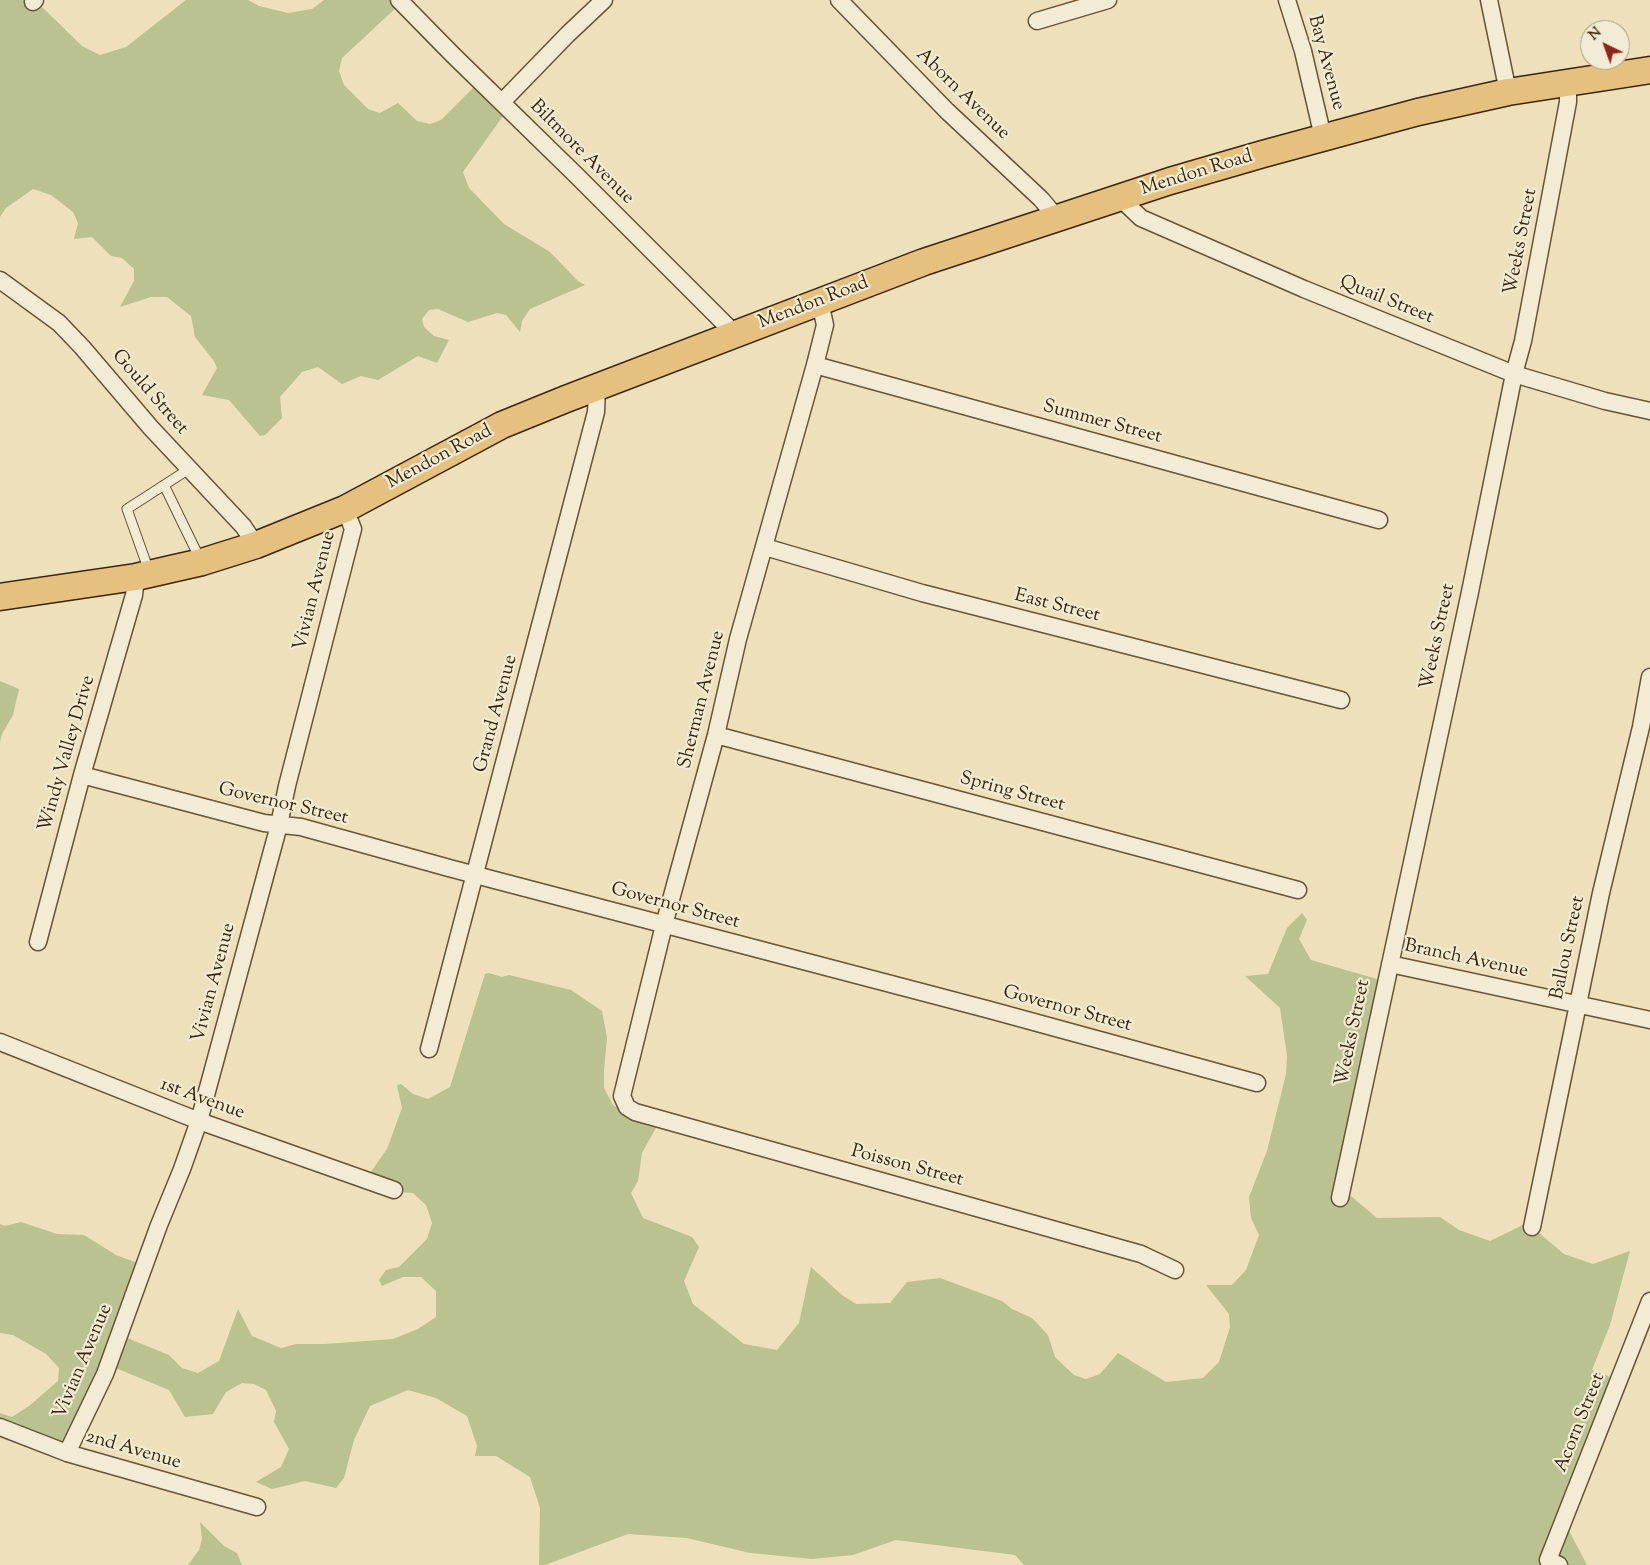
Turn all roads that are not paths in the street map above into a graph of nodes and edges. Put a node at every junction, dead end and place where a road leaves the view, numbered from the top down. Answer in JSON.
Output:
{"nodes":[{"id":1,"x":399,"y":0,"type":"edge"},
{"id":2,"x":604,"y":0,"type":"edge"},
{"id":3,"x":839,"y":0,"type":"edge"},
{"id":4,"x":1108,"y":0,"type":"edge"},
{"id":5,"x":1287,"y":0,"type":"edge"},
{"id":6,"x":1489,"y":0,"type":"edge"},
{"id":7,"x":1037,"y":21,"type":"dead end"},
{"id":8,"x":1650,"y":70,"type":"edge"},
{"id":9,"x":1568,"y":84,"type":"junction"},
{"id":10,"x":1508,"y":92,"type":"junction"},
{"id":11,"x":502,"y":102,"type":"junction"},
{"id":12,"x":1323,"y":137,"type":"junction"},
{"id":13,"x":1120,"y":198,"type":"junction"},
{"id":14,"x":1057,"y":218,"type":"junction"},
{"id":15,"x":0,"y":280,"type":"edge"},
{"id":16,"x":820,"y":302,"type":"junction"},
{"id":17,"x":735,"y":334,"type":"junction"},
{"id":18,"x":815,"y":365,"type":"junction"},
{"id":19,"x":1514,"y":374,"type":"junction"},
{"id":20,"x":597,"y":388,"type":"junction"},
{"id":21,"x":1650,"y":411,"type":"edge"},
{"id":22,"x":189,"y":469,"type":"junction"},
{"id":23,"x":164,"y":485,"type":"junction"},
{"id":24,"x":344,"y":509,"type":"junction"},
{"id":25,"x":1378,"y":520,"type":"dead end"},
{"id":26,"x":256,"y":545,"type":"junction"},
{"id":27,"x":765,"y":547,"type":"junction"},
{"id":28,"x":202,"y":562,"type":"junction"},
{"id":29,"x":143,"y":575,"type":"junction"},
{"id":30,"x":0,"y":597,"type":"edge"},
{"id":31,"x":1650,"y":677,"type":"edge"},
{"id":32,"x":1340,"y":700,"type":"dead end"},
{"id":33,"x":1645,"y":728,"type":"edge"},
{"id":34,"x":716,"y":735,"type":"junction"},
{"id":35,"x":82,"y":775,"type":"junction"},
{"id":36,"x":279,"y":825,"type":"junction"},
{"id":37,"x":474,"y":874,"type":"junction"},
{"id":38,"x":1298,"y":890,"type":"dead end"},
{"id":39,"x":664,"y":925,"type":"junction"},
{"id":40,"x":38,"y":942,"type":"dead end"},
{"id":41,"x":1390,"y":964,"type":"junction"},
{"id":42,"x":1577,"y":1005,"type":"junction"},
{"id":43,"x":1650,"y":1020,"type":"edge"},
{"id":44,"x":0,"y":1042,"type":"edge"},
{"id":45,"x":429,"y":1049,"type":"dead end"},
{"id":46,"x":1257,"y":1083,"type":"dead end"},
{"id":47,"x":627,"y":1107,"type":"joint"},
{"id":48,"x":199,"y":1121,"type":"junction"},
{"id":49,"x":394,"y":1190,"type":"dead end"},
{"id":50,"x":1340,"y":1198,"type":"dead end"},
{"id":51,"x":1532,"y":1227,"type":"dead end"},
{"id":52,"x":1175,"y":1270,"type":"dead end"},
{"id":53,"x":1650,"y":1301,"type":"edge"},
{"id":54,"x":0,"y":1427,"type":"edge"},
{"id":55,"x":67,"y":1453,"type":"junction"},
{"id":56,"x":257,"y":1507,"type":"dead end"},
{"id":57,"x":1553,"y":1562,"type":"edge"}],
"edges":[{"from":1,"to":11,"type":"street","name":"Biltmore Avenue"},
{"from":2,"to":11,"type":"street"},
{"from":3,"to":14,"type":"street","name":"Aborn Avenue"},
{"from":4,"to":7,"type":"street"},
{"from":5,"to":12,"type":"street","name":"Bay Avenue"},
{"from":6,"to":10,"type":"street"},
{"from":8,"to":9,"type":"main road","name":"Mendon Road"},
{"from":9,"to":10,"type":"main road","name":"Mendon Road"},
{"from":9,"to":19,"type":"street","name":"Weeks Street"},
{"from":10,"to":12,"type":"main road","name":"Mendon Road"},
{"from":11,"to":17,"type":"street","name":"Biltmore Avenue"},
{"from":12,"to":13,"type":"main road","name":"Mendon Road"},
{"from":13,"to":14,"type":"main road","name":"Mendon Road"},
{"from":13,"to":19,"type":"street","name":"Quail Street"},
{"from":14,"to":16,"type":"main road","name":"Mendon Road"},
{"from":15,"to":22,"type":"street","name":"Gould Street"},
{"from":16,"to":17,"type":"main road","name":"Mendon Road"},
{"from":16,"to":18,"type":"street","name":"Sherman Avenue"},
{"from":17,"to":20,"type":"main road","name":"Mendon Road"},
{"from":18,"to":25,"type":"street","name":"Summer Street"},
{"from":18,"to":27,"type":"street","name":"Sherman Avenue"},
{"from":19,"to":21,"type":"street","name":"Quail Street"},
{"from":19,"to":41,"type":"street","name":"Weeks Street"},
{"from":20,"to":24,"type":"main road","name":"Mendon Road"},
{"from":20,"to":37,"type":"street","name":"Grand Avenue"},
{"from":22,"to":23,"type":"lane"},
{"from":22,"to":26,"type":"street","name":"Gould Street"},
{"from":23,"to":28,"type":"lane"},
{"from":23,"to":29,"type":"lane"},
{"from":24,"to":26,"type":"main road","name":"Mendon Road"},
{"from":24,"to":36,"type":"street","name":"Vivian Avenue"},
{"from":26,"to":28,"type":"main road","name":"Mendon Road"},
{"from":27,"to":32,"type":"street","name":"East Street"},
{"from":27,"to":34,"type":"street","name":"Sherman Avenue"},
{"from":28,"to":29,"type":"main road","name":"Mendon Road"},
{"from":29,"to":30,"type":"main road","name":"Mendon Road"},
{"from":29,"to":35,"type":"street","name":"Windy Valley Drive"},
{"from":31,"to":33,"type":"street","name":"Ballou Street"},
{"from":33,"to":42,"type":"street","name":"Ballou Street"},
{"from":34,"to":38,"type":"street","name":"Spring Street"},
{"from":34,"to":39,"type":"street","name":"Sherman Avenue"},
{"from":35,"to":36,"type":"street","name":"Governor Street"},
{"from":35,"to":40,"type":"street","name":"Windy Valley Drive"},
{"from":36,"to":37,"type":"street","name":"Governor Street"},
{"from":36,"to":48,"type":"street","name":"Vivian Avenue"},
{"from":37,"to":39,"type":"street","name":"Governor Street"},
{"from":37,"to":45,"type":"street","name":"Grand Avenue"},
{"from":39,"to":46,"type":"street","name":"Governor Street"},
{"from":39,"to":47,"type":"street","name":"Sherman Avenue"},
{"from":41,"to":42,"type":"street","name":"Branch Avenue"},
{"from":41,"to":50,"type":"street","name":"Weeks Street"},
{"from":42,"to":43,"type":"street","name":"Branch Avenue"},
{"from":42,"to":51,"type":"street","name":"Ballou Street"},
{"from":44,"to":48,"type":"street","name":"1st Avenue"},
{"from":47,"to":52,"type":"street","name":"Poisson Street"},
{"from":48,"to":49,"type":"street","name":"1st Avenue"},
{"from":48,"to":55,"type":"street","name":"Vivian Avenue"},
{"from":53,"to":57,"type":"street","name":"Acorn Street"},
{"from":54,"to":55,"type":"street","name":"2nd Avenue"},
{"from":55,"to":56,"type":"street","name":"2nd Avenue"}]}
